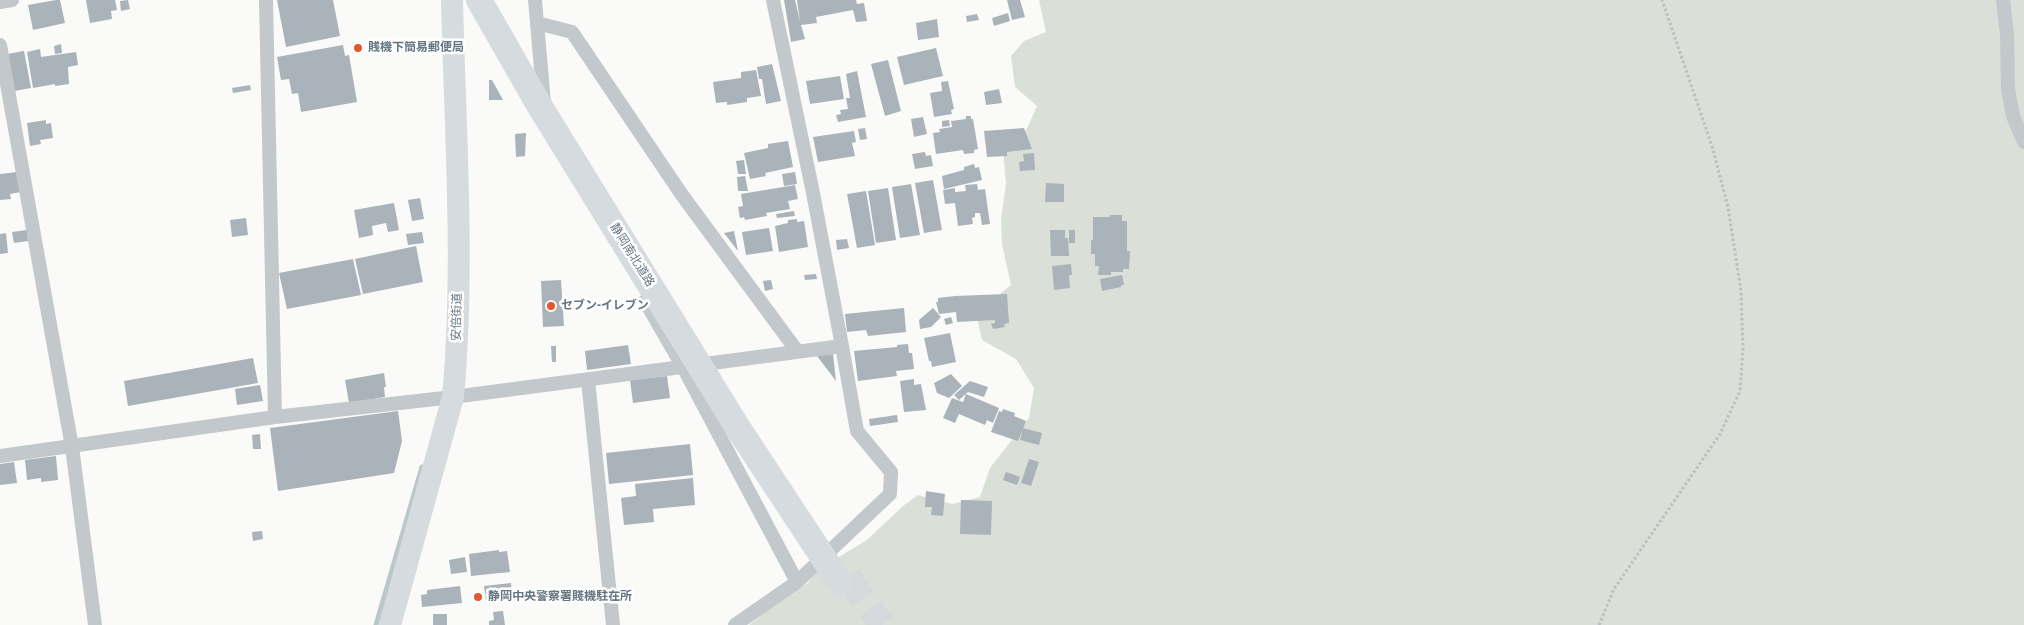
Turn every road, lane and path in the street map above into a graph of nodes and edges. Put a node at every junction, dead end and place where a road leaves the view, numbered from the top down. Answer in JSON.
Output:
{"nodes":[{"id":1,"x":12,"y":0,"type":"edge"},
{"id":2,"x":266,"y":0,"type":"edge"},
{"id":3,"x":452,"y":0,"type":"edge"},
{"id":4,"x":479,"y":0,"type":"edge"},
{"id":5,"x":492,"y":0,"type":"edge"},
{"id":6,"x":534,"y":0,"type":"edge"},
{"id":7,"x":772,"y":0,"type":"edge"},
{"id":8,"x":1662,"y":0,"type":"edge"},
{"id":9,"x":2003,"y":0,"type":"edge"},
{"id":10,"x":0,"y":2,"type":"edge"},
{"id":11,"x":537,"y":23,"type":"junction"},
{"id":12,"x":0,"y":45,"type":"edge"},
{"id":13,"x":2,"y":62,"type":"edge"},
{"id":14,"x":2024,"y":142,"type":"edge"},
{"id":15,"x":842,"y":346,"type":"junction"},
{"id":16,"x":797,"y":352,"type":"junction"},
{"id":17,"x":683,"y":367,"type":"junction"},
{"id":18,"x":588,"y":380,"type":"junction"},
{"id":19,"x":453,"y":397,"type":"junction"},
{"id":20,"x":275,"y":417,"type":"junction"},
{"id":21,"x":72,"y":447,"type":"junction"},
{"id":22,"x":0,"y":456,"type":"edge"},
{"id":23,"x":797,"y":582,"type":"junction"},
{"id":24,"x":96,"y":625,"type":"edge"},
{"id":25,"x":390,"y":625,"type":"edge"},
{"id":26,"x":613,"y":625,"type":"edge"},
{"id":27,"x":735,"y":625,"type":"edge"},
{"id":28,"x":1599,"y":625,"type":"edge"}],
"edges":[{"from":1,"to":10,"type":"street"},
{"from":2,"to":20,"type":"street"},
{"from":3,"to":19,"type":"main road","name":"安倍街道"},
{"from":4,"to":5,"type":"highway","name":"静岡南北道路"},
{"from":6,"to":11,"type":"street"},
{"from":7,"to":15,"type":"street"},
{"from":8,"to":28,"type":"path"},
{"from":9,"to":14,"type":"street"},
{"from":11,"to":16,"type":"street"},
{"from":11,"to":17,"type":"street"},
{"from":12,"to":13,"type":"street"},
{"from":13,"to":21,"type":"street"},
{"from":15,"to":16,"type":"street"},
{"from":15,"to":23,"type":"street"},
{"from":16,"to":17,"type":"street"},
{"from":17,"to":18,"type":"street"},
{"from":17,"to":23,"type":"street"},
{"from":18,"to":19,"type":"street"},
{"from":18,"to":26,"type":"street"},
{"from":19,"to":20,"type":"street"},
{"from":19,"to":25,"type":"main road","name":"安倍街道"},
{"from":20,"to":21,"type":"street"},
{"from":21,"to":22,"type":"street"},
{"from":21,"to":24,"type":"street"},
{"from":23,"to":27,"type":"street"}]}
